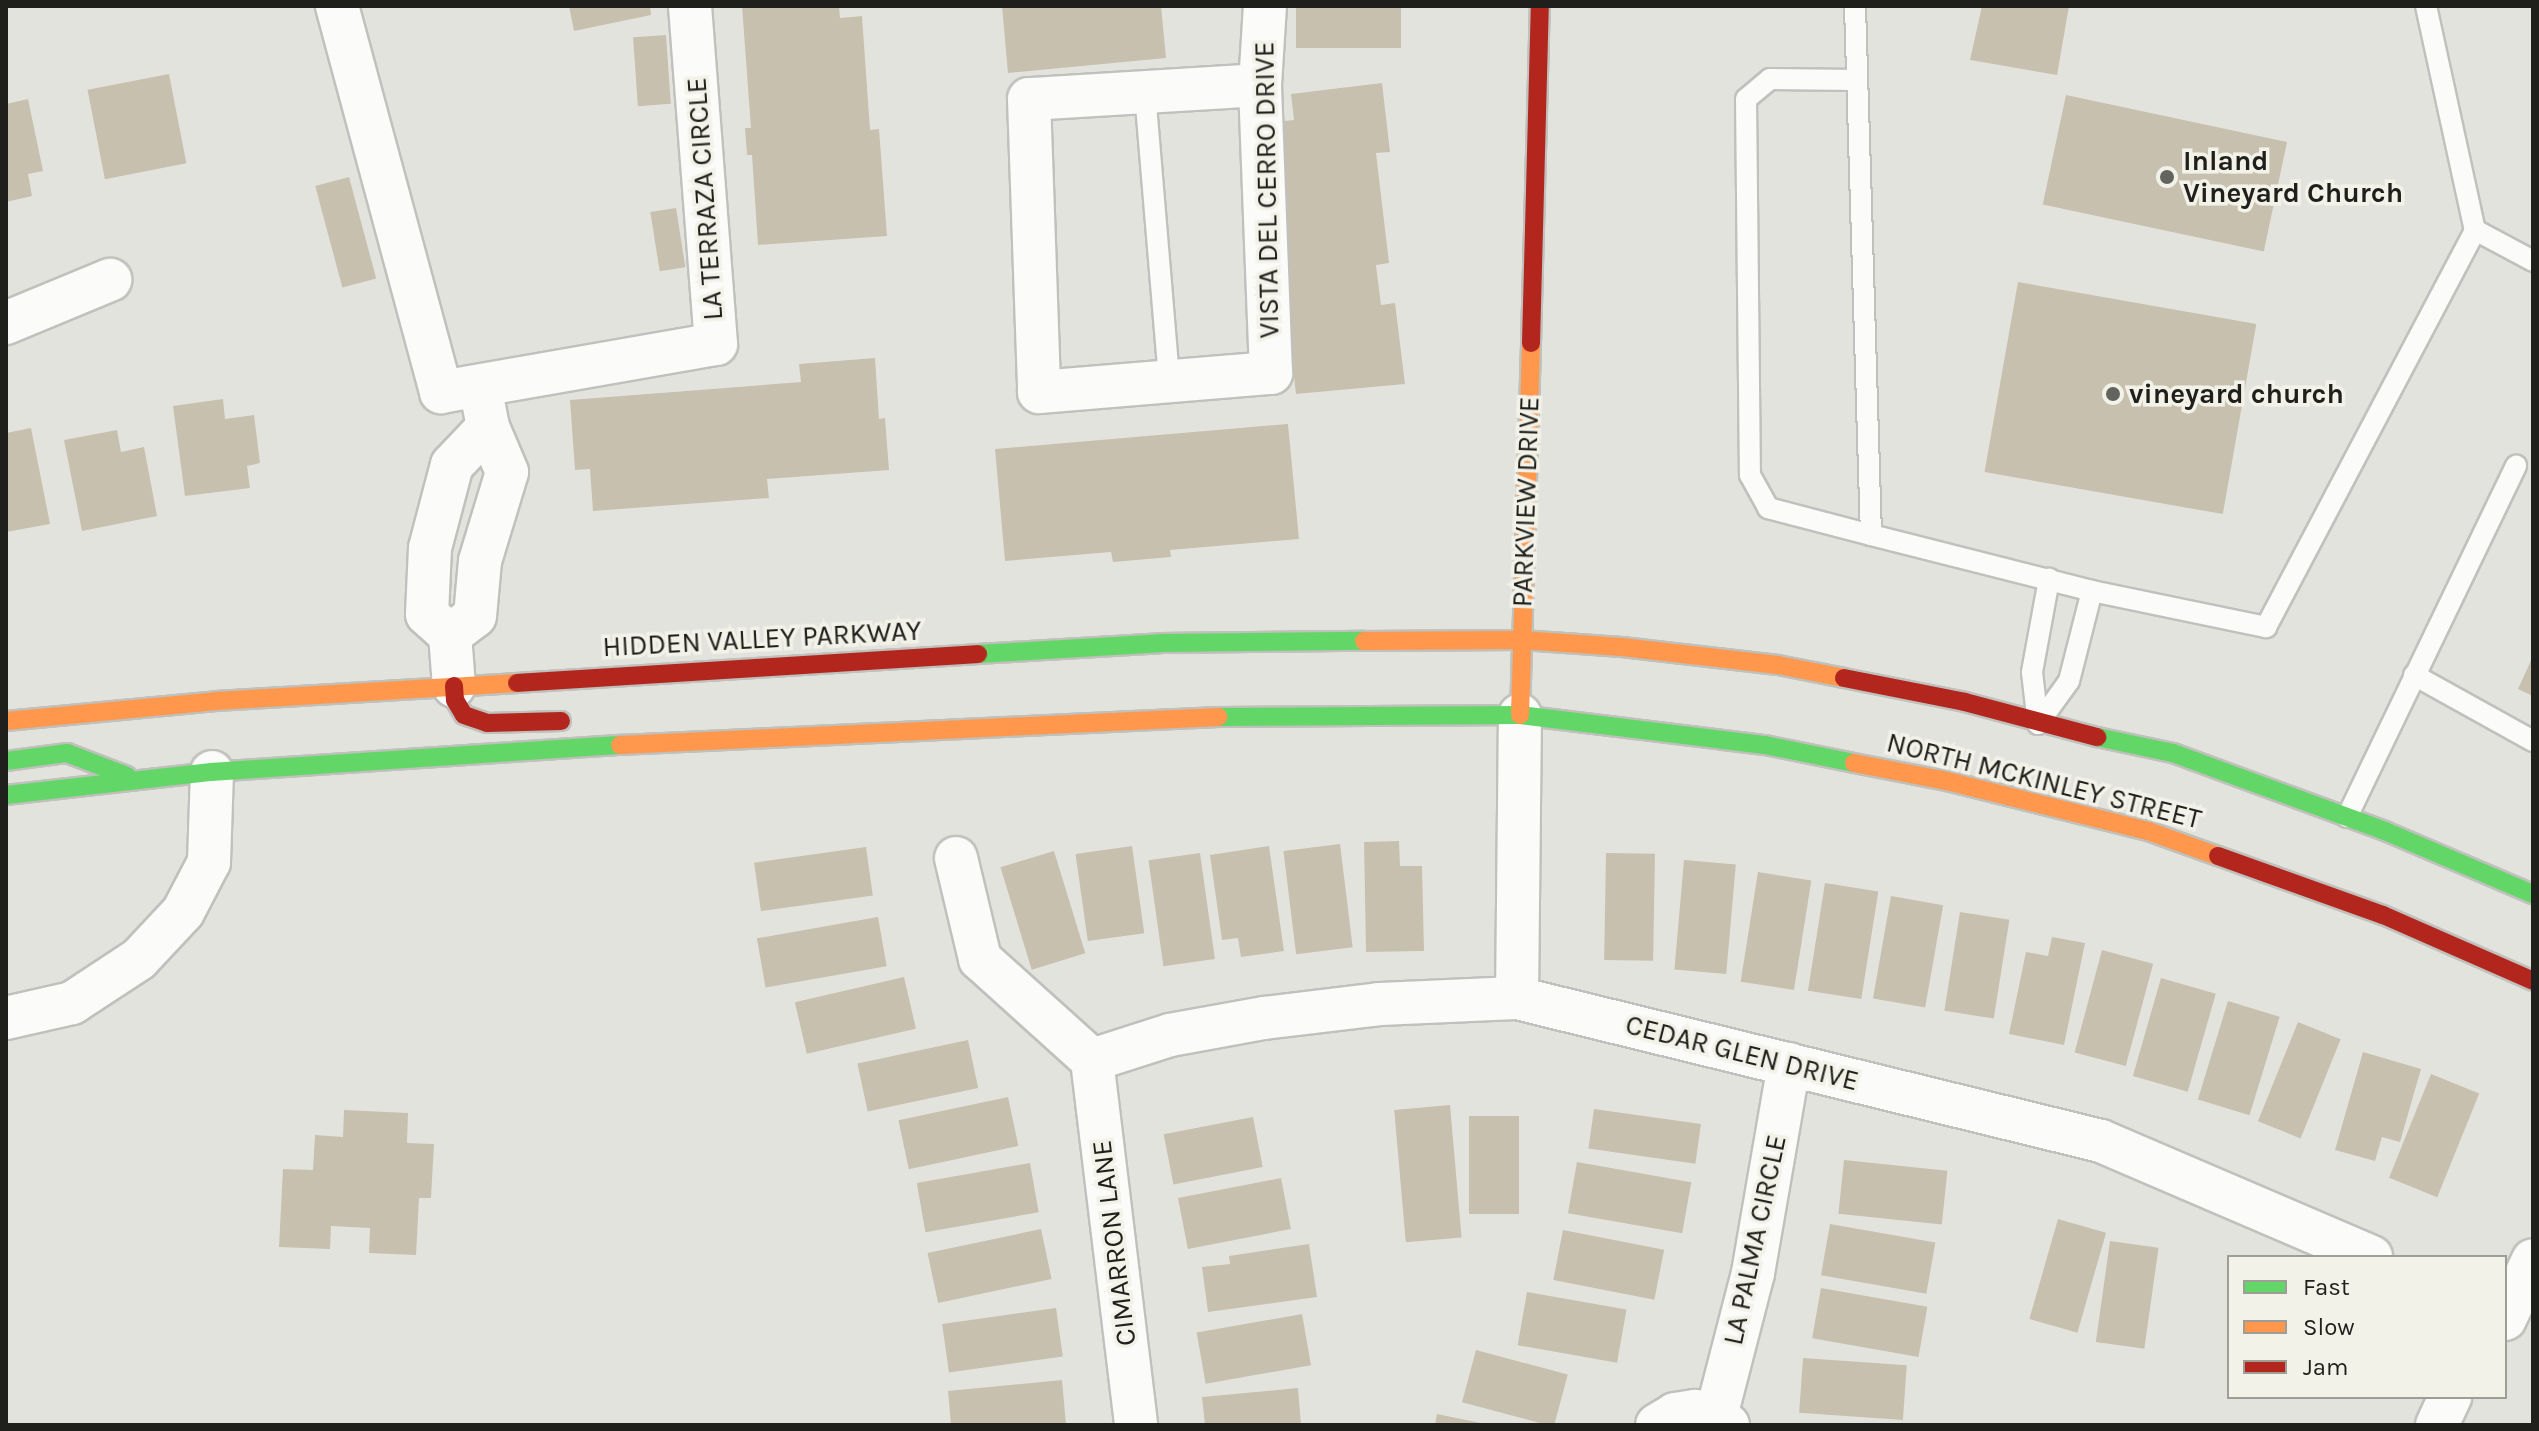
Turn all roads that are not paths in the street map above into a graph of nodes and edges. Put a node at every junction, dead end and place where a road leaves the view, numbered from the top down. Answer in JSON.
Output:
{"nodes":[{"id":1,"x":337,"y":6,"type":"edge"},
{"id":2,"x":690,"y":6,"type":"edge"},
{"id":3,"x":1265,"y":6,"type":"edge"},
{"id":4,"x":1540,"y":6,"type":"edge"},
{"id":5,"x":1855,"y":6,"type":"edge"},
{"id":6,"x":2426,"y":6,"type":"edge"},
{"id":7,"x":1857,"y":80,"type":"junction"},
{"id":8,"x":1260,"y":85,"type":"junction"},
{"id":9,"x":1145,"y":93,"type":"junction"},
{"id":10,"x":2475,"y":230,"type":"junction"},
{"id":11,"x":2533,"y":261,"type":"edge"},
{"id":12,"x":110,"y":280,"type":"dead end"},
{"id":13,"x":6,"y":323,"type":"edge"},
{"id":14,"x":1169,"y":381,"type":"junction"},
{"id":15,"x":480,"y":385,"type":"junction"},
{"id":16,"x":488,"y":427,"type":"junction"},
{"id":17,"x":2516,"y":466,"type":"dead end"},
{"id":18,"x":442,"y":500,"type":"junction"},
{"id":19,"x":495,"y":507,"type":"junction"},
{"id":20,"x":1871,"y":535,"type":"junction"},
{"id":21,"x":2049,"y":579,"type":"junction"},
{"id":22,"x":2092,"y":591,"type":"junction"},
{"id":23,"x":450,"y":635,"type":"junction"},
{"id":24,"x":1522,"y":640,"type":"junction"},
{"id":25,"x":2414,"y":675,"type":"junction"},
{"id":26,"x":454,"y":686,"type":"junction"},
{"id":27,"x":1520,"y":715,"type":"junction"},
{"id":28,"x":6,"y":721,"type":"edge"},
{"id":29,"x":2038,"y":724,"type":"junction"},
{"id":30,"x":2533,"y":741,"type":"edge"},
{"id":31,"x":636,"y":744,"type":"junction"},
{"id":32,"x":6,"y":761,"type":"edge"},
{"id":33,"x":212,"y":772,"type":"junction"},
{"id":34,"x":133,"y":778,"type":"junction"},
{"id":35,"x":6,"y":795,"type":"edge"},
{"id":36,"x":2347,"y":817,"type":"junction"},
{"id":37,"x":956,"y":858,"type":"dead end"},
{"id":38,"x":2533,"y":894,"type":"edge"},
{"id":39,"x":2533,"y":981,"type":"edge"},
{"id":40,"x":1517,"y":998,"type":"junction"},
{"id":41,"x":6,"y":1018,"type":"edge"},
{"id":42,"x":1092,"y":1060,"type":"junction"},
{"id":43,"x":1789,"y":1064,"type":"junction"},
{"id":44,"x":2366,"y":1255,"type":"edge"},
{"id":45,"x":2533,"y":1260,"type":"edge"},
{"id":46,"x":2513,"y":1320,"type":"edge"},
{"id":47,"x":2449,"y":1399,"type":"edge"},
{"id":48,"x":1722,"y":1420,"type":"edge"},
{"id":49,"x":1136,"y":1425,"type":"edge"},
{"id":50,"x":1657,"y":1425,"type":"edge"},
{"id":51,"x":2437,"y":1425,"type":"edge"}],
"edges":[{"from":1,"to":15,"type":"street","name":"LA TERRAZA CIRCLE"},
{"from":2,"to":15,"type":"street","name":"LA TERRAZA CIRCLE"},
{"from":3,"to":8,"type":"street","name":"VISTA DEL CERRO DRIVE"},
{"from":4,"to":24,"type":"main road","name":"PARKVIEW DRIVE"},
{"from":5,"to":7,"type":"lane"},
{"from":6,"to":10,"type":"lane"},
{"from":7,"to":20,"type":"lane"},
{"from":7,"to":20,"type":"lane"},
{"from":8,"to":9,"type":"street"},
{"from":8,"to":14,"type":"street","name":"VISTA DEL CERRO DRIVE"},
{"from":9,"to":14,"type":"lane"},
{"from":9,"to":14,"type":"street"},
{"from":10,"to":11,"type":"lane"},
{"from":10,"to":22,"type":"lane"},
{"from":12,"to":13,"type":"street"},
{"from":15,"to":16,"type":"street"},
{"from":16,"to":18,"type":"street"},
{"from":16,"to":19,"type":"street"},
{"from":17,"to":25,"type":"lane"},
{"from":18,"to":19,"type":"street"},
{"from":18,"to":23,"type":"street"},
{"from":19,"to":23,"type":"street"},
{"from":20,"to":21,"type":"lane"},
{"from":21,"to":22,"type":"lane"},
{"from":21,"to":29,"type":"lane"},
{"from":22,"to":29,"type":"lane"},
{"from":23,"to":26,"type":"street"},
{"from":24,"to":26,"type":"main road","name":"HIDDEN VALLEY PARKWAY"},
{"from":24,"to":27,"type":"main road","name":"PARKVIEW DRIVE"},
{"from":24,"to":29,"type":"main road","name":"NORTH MCKINLEY STREET"},
{"from":25,"to":30,"type":"lane"},
{"from":25,"to":36,"type":"lane"},
{"from":26,"to":28,"type":"main road","name":"HIDDEN VALLEY PARKWAY"},
{"from":26,"to":31,"type":"main road"},
{"from":27,"to":31,"type":"main road"},
{"from":27,"to":39,"type":"main road","name":"NORTH MCKINLEY STREET"},
{"from":27,"to":40,"type":"street","name":"PARKVIEW DRIVE"},
{"from":29,"to":36,"type":"main road","name":"NORTH MCKINLEY STREET"},
{"from":31,"to":33,"type":"main road"},
{"from":32,"to":34,"type":"main road"},
{"from":33,"to":34,"type":"main road"},
{"from":33,"to":41,"type":"street"},
{"from":34,"to":35,"type":"main road"},
{"from":36,"to":38,"type":"main road","name":"NORTH MCKINLEY STREET"},
{"from":37,"to":42,"type":"street"},
{"from":40,"to":42,"type":"street","name":"CEDAR GLEN DRIVE"},
{"from":40,"to":43,"type":"street","name":"CEDAR GLEN DRIVE"},
{"from":42,"to":49,"type":"street","name":"CIMARRON LANE"},
{"from":43,"to":44,"type":"street","name":"CEDAR GLEN DRIVE"},
{"from":43,"to":48,"type":"street","name":"LA PALMA CIRCLE"},
{"from":45,"to":46,"type":"street"},
{"from":47,"to":51,"type":"street"},
{"from":48,"to":50,"type":"street","name":"LA PALMA CIRCLE"}]}
